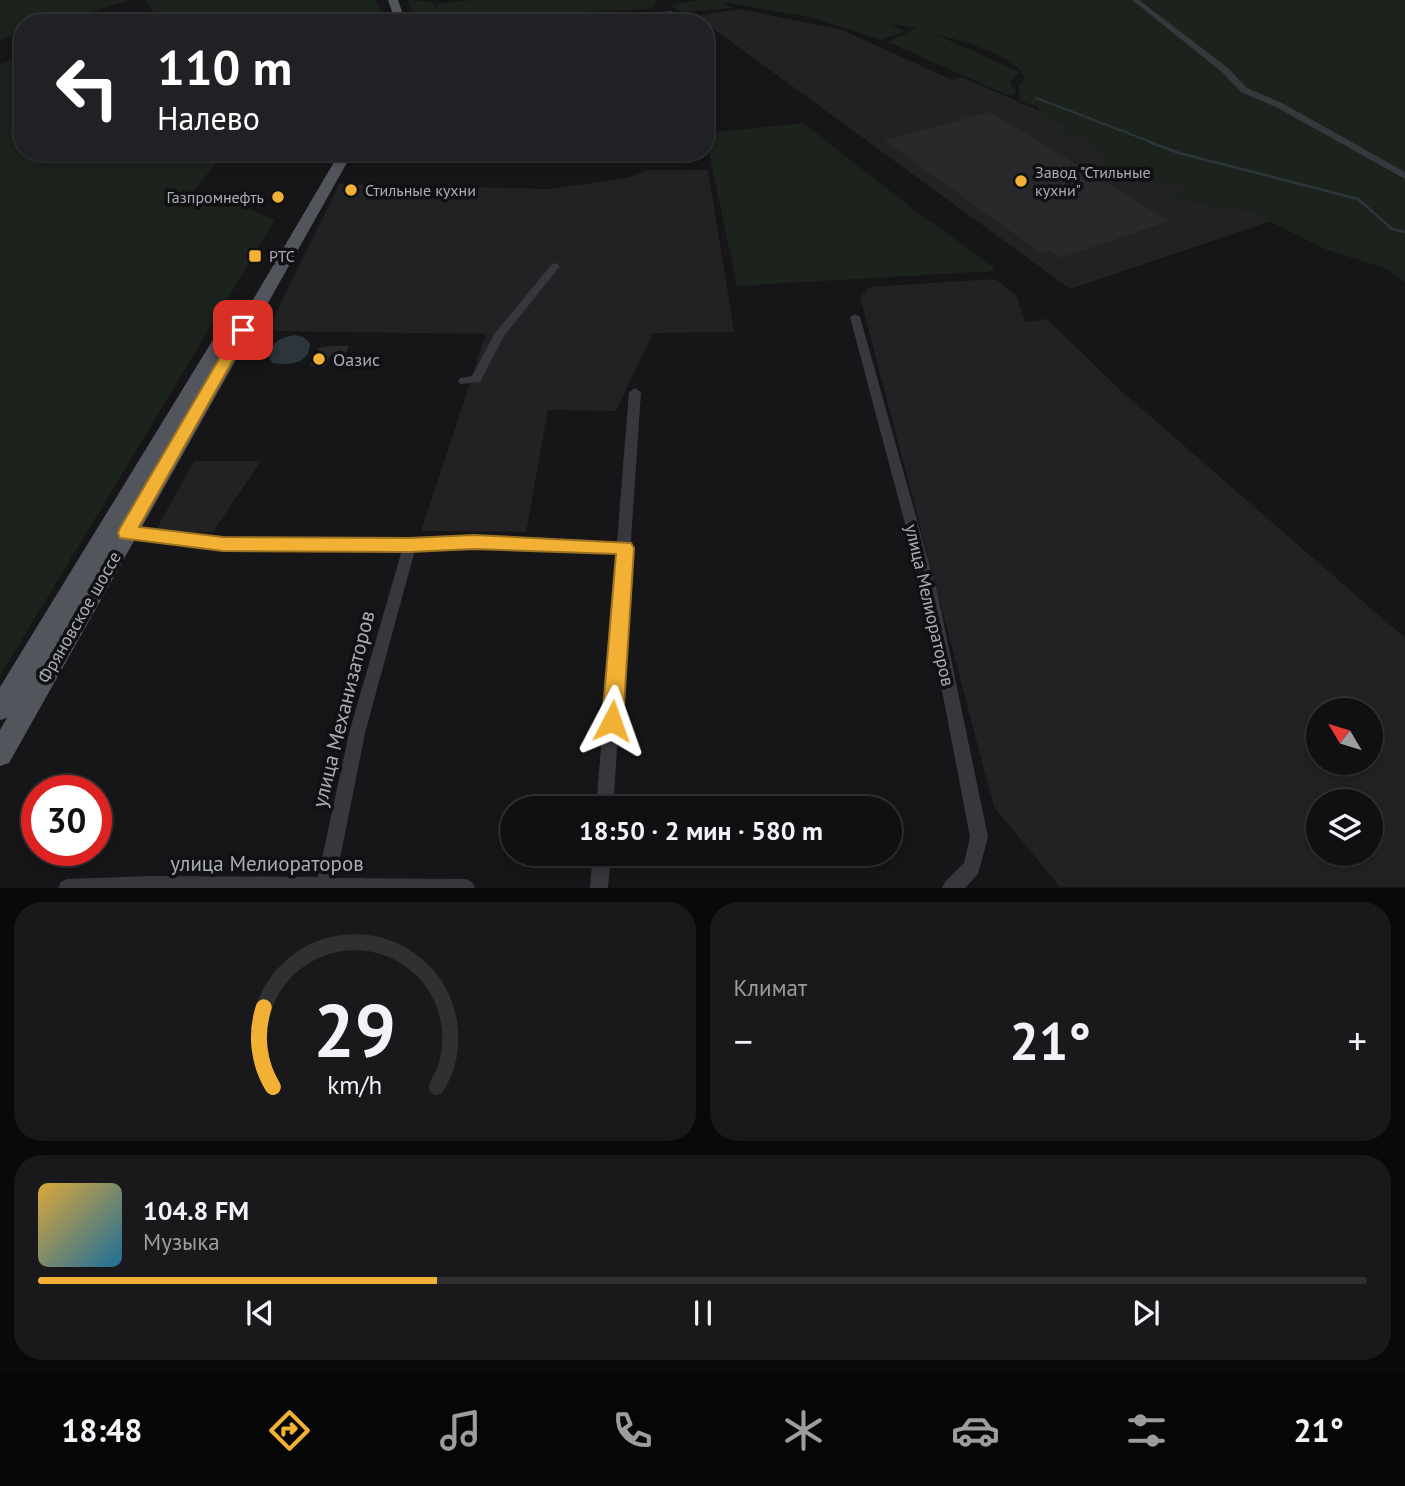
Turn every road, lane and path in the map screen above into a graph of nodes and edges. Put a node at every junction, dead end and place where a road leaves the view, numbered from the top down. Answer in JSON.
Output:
{"nodes":[{"id":1,"x":1135,"y":0,"type":"edge"},
{"id":2,"x":670,"y":12,"type":"dead end"},
{"id":3,"x":644,"y":14,"type":"edge"},
{"id":4,"x":329,"y":161,"type":"edge"},
{"id":5,"x":342,"y":161,"type":"edge"},
{"id":6,"x":1405,"y":176,"type":"edge"},
{"id":7,"x":555,"y":266,"type":"dead end"},
{"id":8,"x":855,"y":317,"type":"dead end"},
{"id":9,"x":464,"y":381,"type":"dead end"},
{"id":10,"x":635,"y":393,"type":"dead end"},
{"id":11,"x":127,"y":533,"type":"junction"},
{"id":12,"x":410,"y":545,"type":"junction"},
{"id":13,"x":625,"y":548,"type":"junction"},
{"id":14,"x":0,"y":709,"type":"edge"},
{"id":15,"x":0,"y":754,"type":"edge"},
{"id":16,"x":607,"y":796,"type":"edge"},
{"id":17,"x":601,"y":866,"type":"edge"},
{"id":18,"x":324,"y":886,"type":"junction"},
{"id":19,"x":67,"y":887,"type":"edge"},
{"id":20,"x":466,"y":887,"type":"edge"},
{"id":21,"x":599,"y":887,"type":"edge"},
{"id":22,"x":951,"y":887,"type":"edge"}],
"edges":[{"from":1,"to":6,"type":"street"},
{"from":2,"to":3,"type":"street"},
{"from":4,"to":14,"type":"main road","name":"Фряновское шоссе"},
{"from":5,"to":11,"type":"main road","name":"Фряновское шоссе"},
{"from":7,"to":9,"type":"street"},
{"from":8,"to":22,"type":"street","name":"улица Мелиораторов"},
{"from":10,"to":13,"type":"street"},
{"from":11,"to":12,"type":"street"},
{"from":11,"to":15,"type":"main road","name":"Фряновское шоссе"},
{"from":12,"to":13,"type":"street"},
{"from":12,"to":18,"type":"street","name":"улица Механизаторов"},
{"from":13,"to":16,"type":"street"},
{"from":17,"to":21,"type":"street"},
{"from":18,"to":19,"type":"street","name":"улица Мелиораторов"},
{"from":18,"to":20,"type":"street","name":"улица Мелиораторов"}]}
